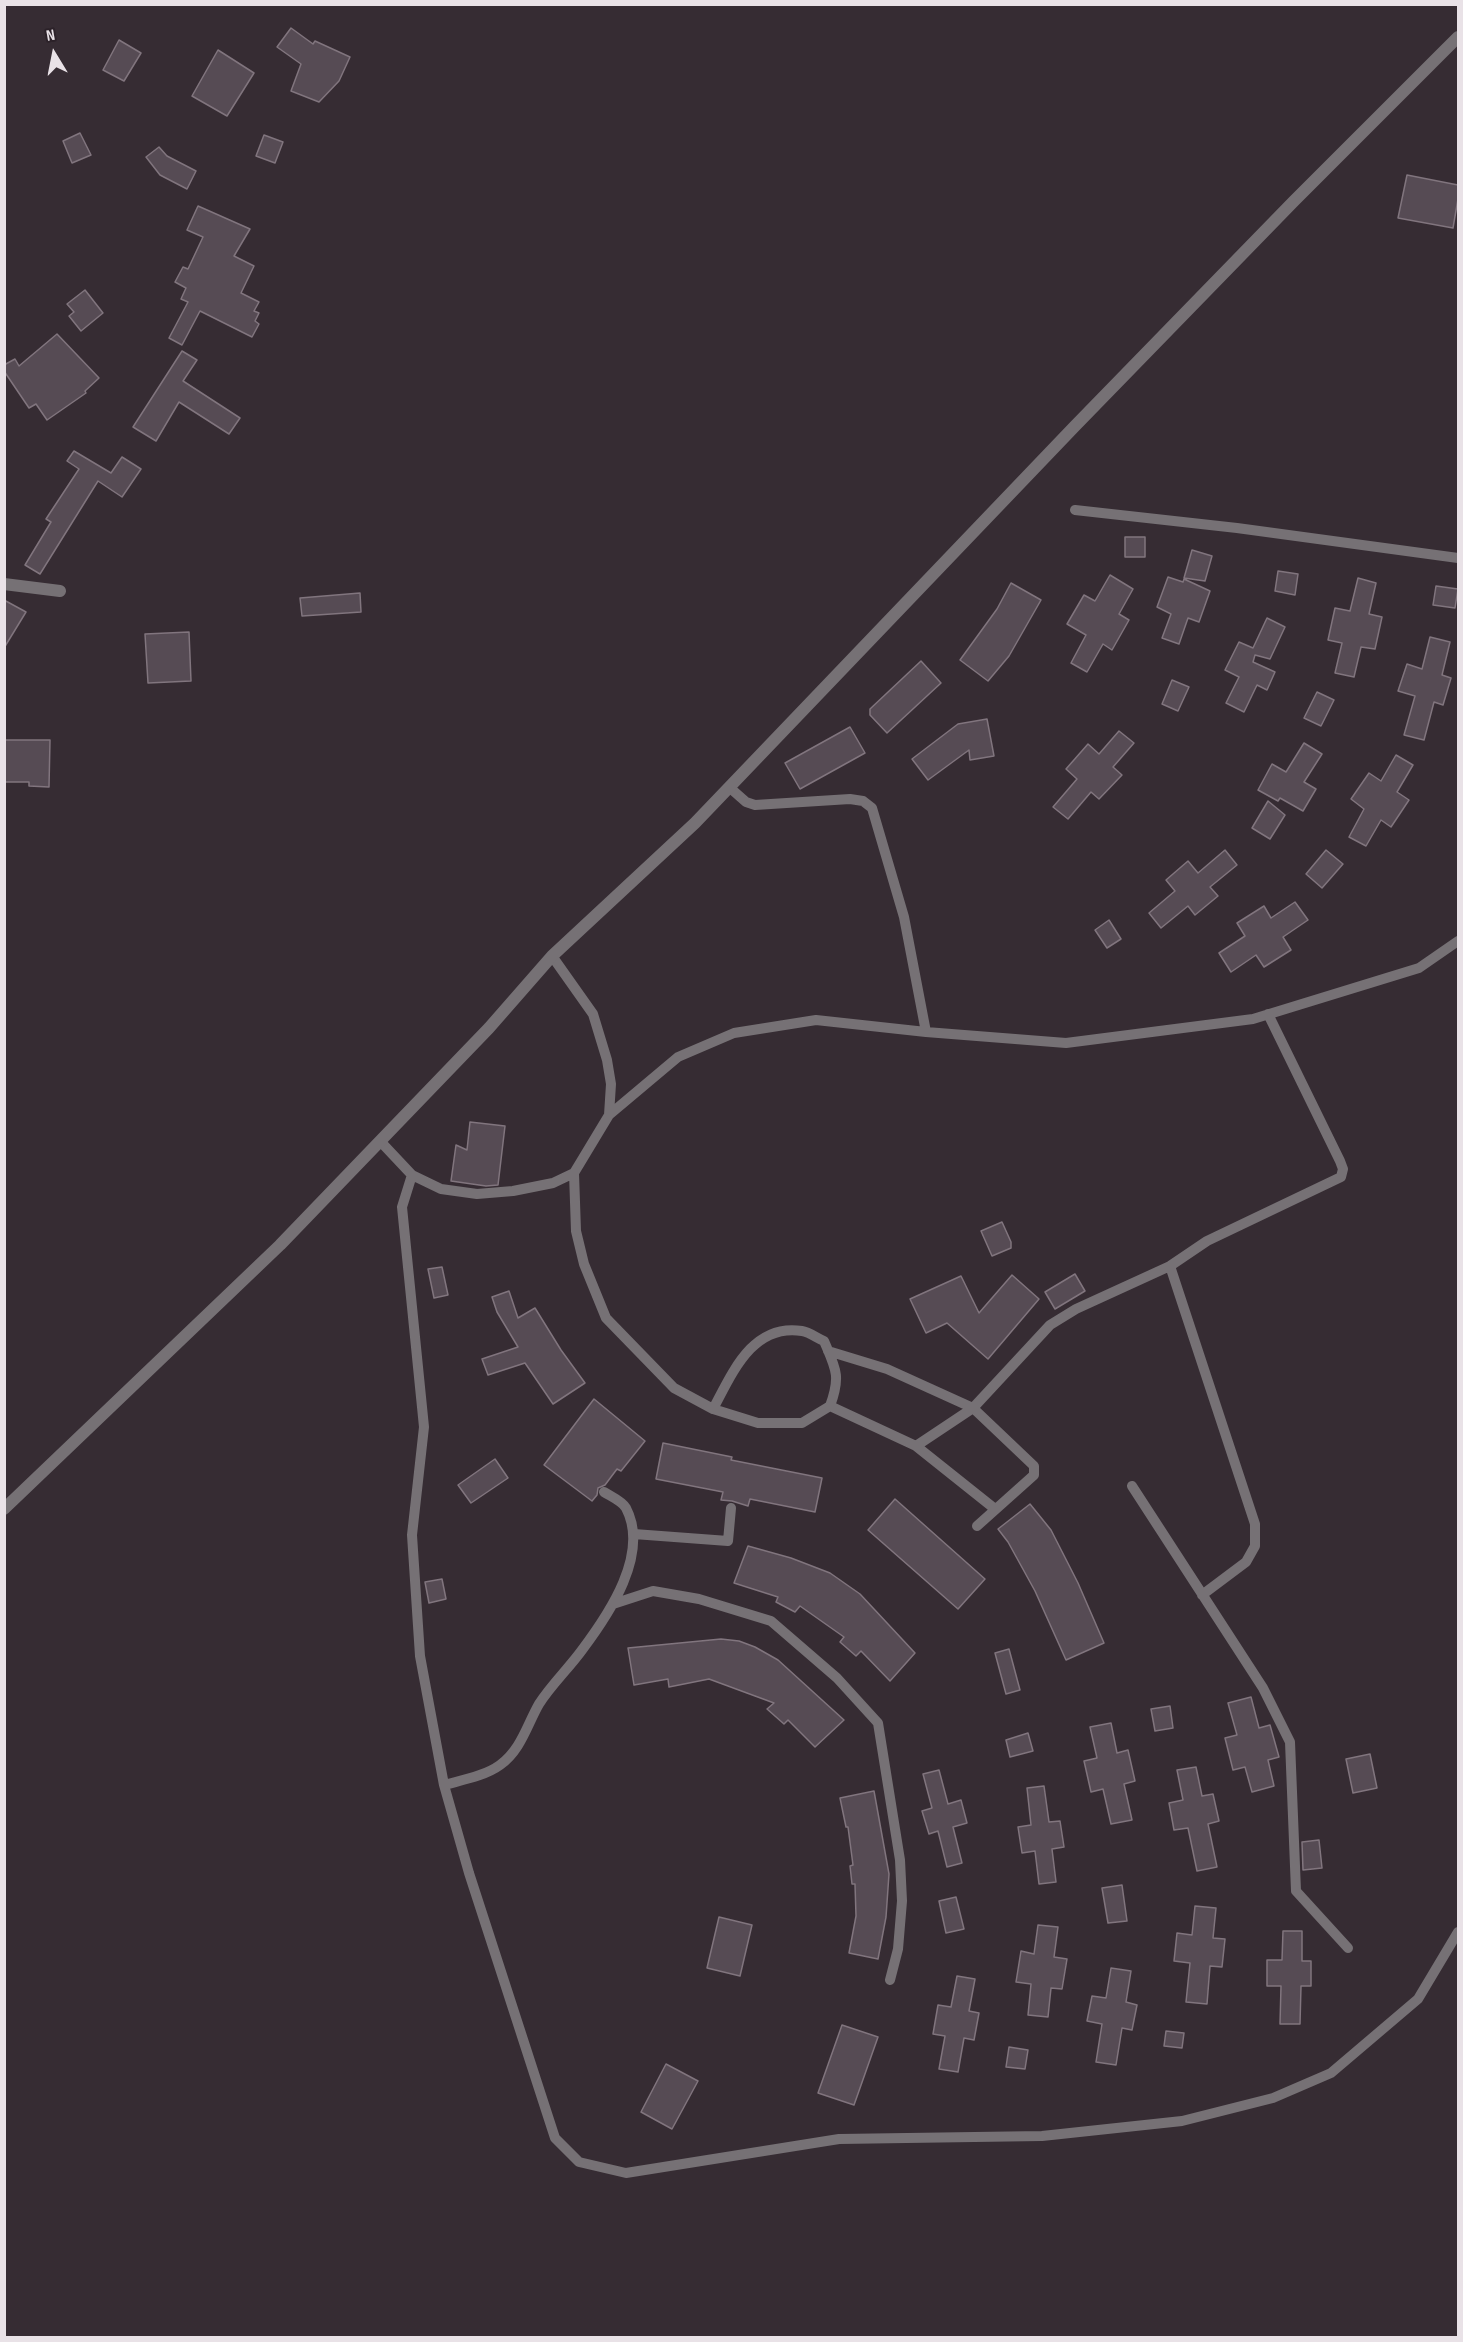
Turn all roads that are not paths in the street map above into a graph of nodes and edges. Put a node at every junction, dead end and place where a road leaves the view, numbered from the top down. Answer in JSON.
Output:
{"nodes":[{"id":1,"x":1458,"y":37,"type":"edge"},
{"id":2,"x":1074,"y":510,"type":"dead end"},
{"id":3,"x":1458,"y":558,"type":"edge"},
{"id":4,"x":4,"y":584,"type":"edge"},
{"id":5,"x":60,"y":591,"type":"dead end"},
{"id":6,"x":729,"y":787,"type":"junction"},
{"id":7,"x":1458,"y":941,"type":"edge"},
{"id":8,"x":552,"y":956,"type":"junction"},
{"id":9,"x":1268,"y":1014,"type":"junction"},
{"id":10,"x":927,"y":1032,"type":"junction"},
{"id":11,"x":609,"y":1115,"type":"junction"},
{"id":12,"x":380,"y":1141,"type":"junction"},
{"id":13,"x":574,"y":1173,"type":"junction"},
{"id":14,"x":411,"y":1175,"type":"junction"},
{"id":15,"x":1170,"y":1266,"type":"junction"},
{"id":16,"x":828,"y":1351,"type":"junction"},
{"id":17,"x":830,"y":1406,"type":"junction"},
{"id":18,"x":973,"y":1408,"type":"junction"},
{"id":19,"x":713,"y":1409,"type":"junction"},
{"id":20,"x":916,"y":1446,"type":"junction"},
{"id":21,"x":1132,"y":1486,"type":"dead end"},
{"id":22,"x":604,"y":1492,"type":"dead end"},
{"id":23,"x":731,"y":1508,"type":"dead end"},
{"id":24,"x":4,"y":1509,"type":"edge"},
{"id":25,"x":995,"y":1509,"type":"junction"},
{"id":26,"x":976,"y":1526,"type":"dead end"},
{"id":27,"x":634,"y":1534,"type":"junction"},
{"id":28,"x":1202,"y":1595,"type":"junction"},
{"id":29,"x":613,"y":1604,"type":"junction"},
{"id":30,"x":444,"y":1785,"type":"junction"},
{"id":31,"x":1458,"y":1932,"type":"edge"},
{"id":32,"x":1348,"y":1948,"type":"dead end"},
{"id":33,"x":890,"y":1980,"type":"dead end"}],
"edges":[{"from":1,"to":6,"type":"street"},
{"from":2,"to":3,"type":"lane"},
{"from":4,"to":5,"type":"street"},
{"from":6,"to":8,"type":"street"},
{"from":6,"to":10,"type":"lane"},
{"from":7,"to":9,"type":"lane"},
{"from":8,"to":11,"type":"lane"},
{"from":8,"to":12,"type":"street"},
{"from":9,"to":10,"type":"lane"},
{"from":9,"to":15,"type":"lane"},
{"from":10,"to":11,"type":"lane"},
{"from":11,"to":13,"type":"lane"},
{"from":12,"to":14,"type":"lane"},
{"from":12,"to":24,"type":"street"},
{"from":13,"to":14,"type":"lane"},
{"from":13,"to":19,"type":"lane"},
{"from":14,"to":30,"type":"lane"},
{"from":15,"to":18,"type":"lane"},
{"from":15,"to":28,"type":"lane"},
{"from":16,"to":17,"type":"lane"},
{"from":16,"to":18,"type":"lane"},
{"from":16,"to":19,"type":"lane"},
{"from":17,"to":19,"type":"lane"},
{"from":17,"to":20,"type":"lane"},
{"from":18,"to":20,"type":"lane"},
{"from":18,"to":25,"type":"lane"},
{"from":20,"to":25,"type":"lane"},
{"from":21,"to":28,"type":"lane"},
{"from":22,"to":27,"type":"lane"},
{"from":23,"to":27,"type":"lane"},
{"from":25,"to":26,"type":"lane"},
{"from":27,"to":29,"type":"lane"},
{"from":28,"to":32,"type":"lane"},
{"from":29,"to":30,"type":"lane"},
{"from":29,"to":33,"type":"lane"},
{"from":30,"to":31,"type":"lane"}]}
